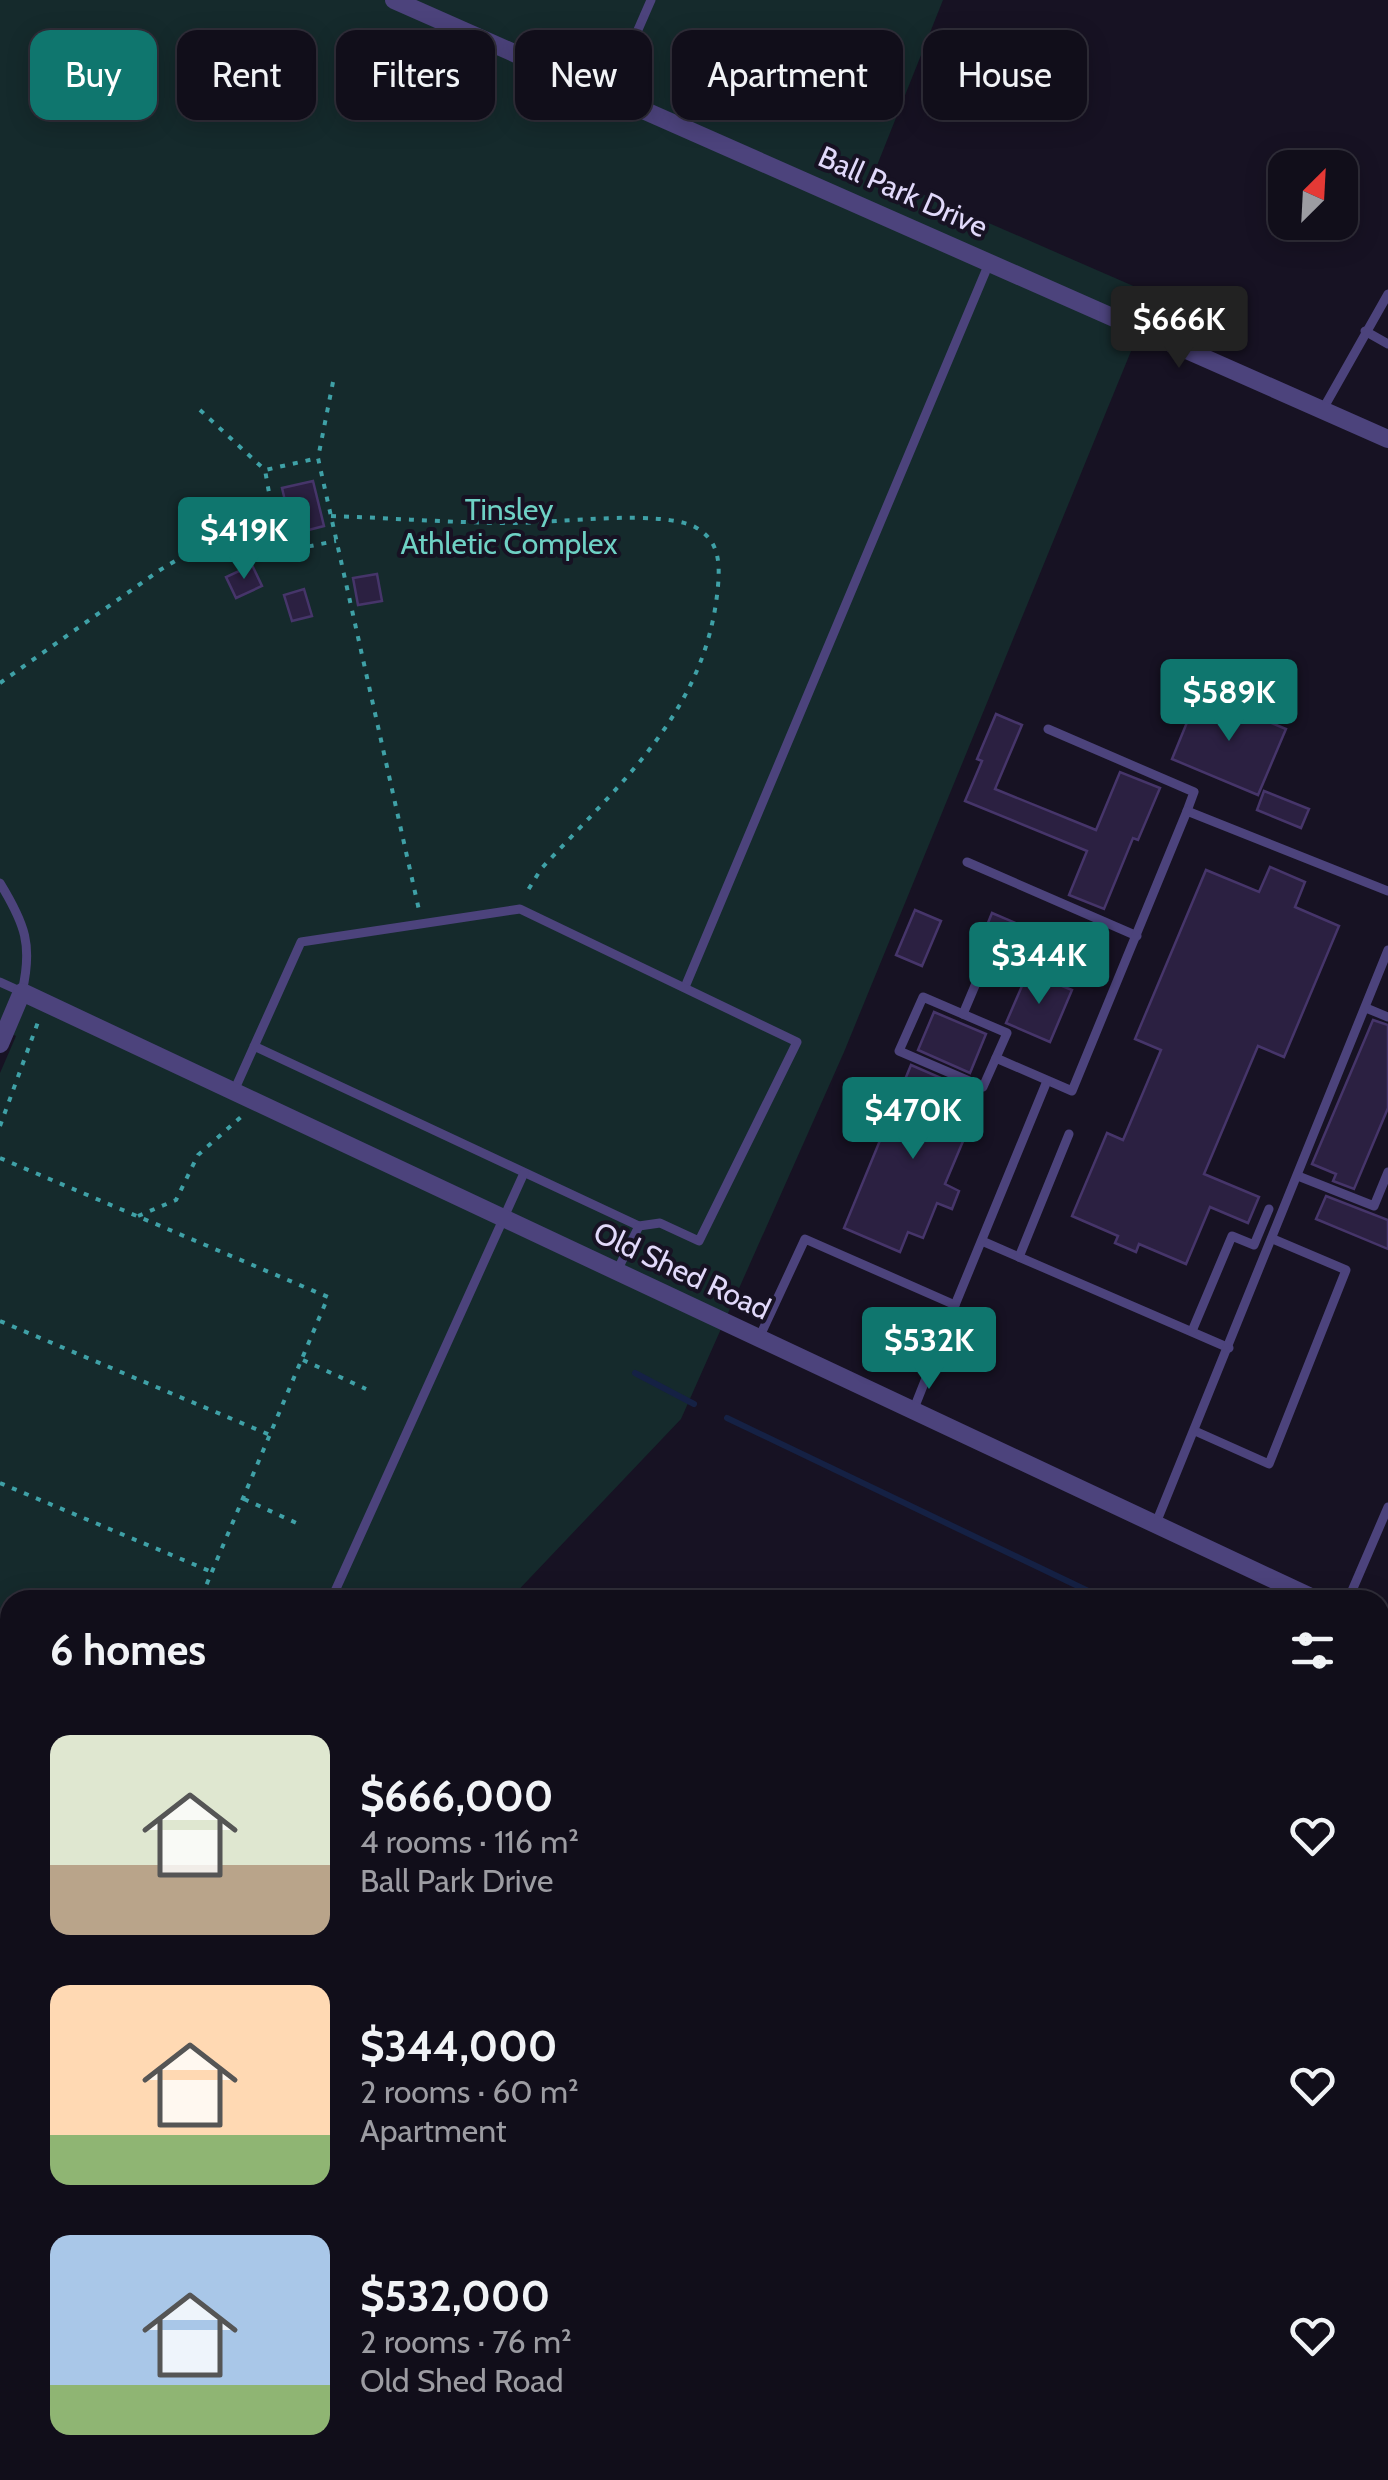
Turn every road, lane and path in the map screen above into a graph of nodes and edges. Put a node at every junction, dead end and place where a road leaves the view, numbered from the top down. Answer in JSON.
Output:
{"nodes":[{"id":1,"x":394,"y":0,"type":"edge"},
{"id":2,"x":651,"y":0,"type":"edge"},
{"id":3,"x":638,"y":30,"type":"edge"},
{"id":4,"x":515,"y":53,"type":"edge"},
{"id":5,"x":652,"y":112,"type":"edge"},
{"id":6,"x":990,"y":260,"type":"junction"},
{"id":7,"x":1388,"y":294,"type":"edge"},
{"id":8,"x":1364,"y":331,"type":"junction"},
{"id":9,"x":1388,"y":344,"type":"edge"},
{"id":10,"x":333,"y":382,"type":"dead end"},
{"id":11,"x":1323,"y":409,"type":"junction"},
{"id":12,"x":200,"y":410,"type":"dead end"},
{"id":13,"x":1388,"y":439,"type":"edge"},
{"id":14,"x":318,"y":458,"type":"junction"},
{"id":15,"x":264,"y":470,"type":"junction"},
{"id":16,"x":272,"y":504,"type":"junction"},
{"id":17,"x":331,"y":516,"type":"junction"},
{"id":18,"x":336,"y":540,"type":"junction"},
{"id":19,"x":0,"y":682,"type":"edge"},
{"id":20,"x":1048,"y":729,"type":"dead end"},
{"id":21,"x":1187,"y":810,"type":"junction"},
{"id":22,"x":966,"y":862,"type":"dead end"},
{"id":23,"x":0,"y":883,"type":"edge"},
{"id":24,"x":1388,"y":890,"type":"edge"},
{"id":25,"x":520,"y":908,"type":"junction"},
{"id":26,"x":422,"y":924,"type":"junction"},
{"id":27,"x":1137,"y":936,"type":"junction"},
{"id":28,"x":990,"y":950,"type":"dead end"},
{"id":29,"x":1388,"y":950,"type":"edge"},
{"id":30,"x":0,"y":982,"type":"edge"},
{"id":31,"x":686,"y":987,"type":"junction"},
{"id":32,"x":22,"y":992,"type":"junction"},
{"id":33,"x":45,"y":1003,"type":"junction"},
{"id":34,"x":1366,"y":1008,"type":"junction"},
{"id":35,"x":963,"y":1014,"type":"junction"},
{"id":36,"x":1388,"y":1017,"type":"edge"},
{"id":37,"x":0,"y":1044,"type":"edge"},
{"id":38,"x":254,"y":1046,"type":"junction"},
{"id":39,"x":996,"y":1058,"type":"junction"},
{"id":40,"x":1048,"y":1081,"type":"junction"},
{"id":41,"x":234,"y":1091,"type":"junction"},
{"id":42,"x":254,"y":1100,"type":"junction"},
{"id":43,"x":0,"y":1126,"type":"edge"},
{"id":44,"x":1069,"y":1134,"type":"dead end"},
{"id":45,"x":0,"y":1158,"type":"edge"},
{"id":46,"x":1388,"y":1172,"type":"edge"},
{"id":47,"x":524,"y":1173,"type":"junction"},
{"id":48,"x":1298,"y":1176,"type":"junction"},
{"id":49,"x":1269,"y":1209,"type":"dead end"},
{"id":50,"x":138,"y":1216,"type":"junction"},
{"id":51,"x":503,"y":1216,"type":"junction"},
{"id":52,"x":638,"y":1226,"type":"junction"},
{"id":53,"x":1273,"y":1240,"type":"junction"},
{"id":54,"x":982,"y":1241,"type":"junction"},
{"id":55,"x":1019,"y":1257,"type":"junction"},
{"id":56,"x":617,"y":1271,"type":"junction"},
{"id":57,"x":955,"y":1306,"type":"junction"},
{"id":58,"x":0,"y":1321,"type":"edge"},
{"id":59,"x":1192,"y":1331,"type":"junction"},
{"id":60,"x":759,"y":1338,"type":"junction"},
{"id":61,"x":1230,"y":1348,"type":"junction"},
{"id":62,"x":302,"y":1360,"type":"junction"},
{"id":63,"x":366,"y":1389,"type":"dead end"},
{"id":64,"x":912,"y":1411,"type":"junction"},
{"id":65,"x":1195,"y":1431,"type":"junction"},
{"id":66,"x":270,"y":1435,"type":"junction"},
{"id":67,"x":0,"y":1483,"type":"edge"},
{"id":68,"x":244,"y":1500,"type":"junction"},
{"id":69,"x":1388,"y":1508,"type":"edge"},
{"id":70,"x":1156,"y":1523,"type":"junction"},
{"id":71,"x":303,"y":1526,"type":"dead end"},
{"id":72,"x":212,"y":1572,"type":"junction"},
{"id":73,"x":204,"y":1590,"type":"edge"},
{"id":74,"x":335,"y":1590,"type":"edge"},
{"id":75,"x":1296,"y":1590,"type":"edge"},
{"id":76,"x":1352,"y":1590,"type":"edge"}],
"edges":[{"from":1,"to":4,"type":"street","name":"Ball Park Drive"},
{"from":2,"to":3,"type":"lane"},
{"from":5,"to":6,"type":"street","name":"Ball Park Drive"},
{"from":6,"to":11,"type":"street","name":"Ball Park Drive"},
{"from":6,"to":31,"type":"lane"},
{"from":7,"to":8,"type":"lane"},
{"from":8,"to":9,"type":"lane"},
{"from":8,"to":11,"type":"lane"},
{"from":10,"to":14,"type":"path"},
{"from":11,"to":13,"type":"street","name":"Ball Park Drive"},
{"from":12,"to":15,"type":"path"},
{"from":14,"to":15,"type":"path"},
{"from":14,"to":17,"type":"path"},
{"from":15,"to":16,"type":"path"},
{"from":16,"to":18,"type":"path"},
{"from":16,"to":19,"type":"path"},
{"from":17,"to":18,"type":"path"},
{"from":17,"to":25,"type":"path"},
{"from":18,"to":26,"type":"path"},
{"from":20,"to":21,"type":"lane"},
{"from":21,"to":24,"type":"lane"},
{"from":21,"to":27,"type":"lane"},
{"from":22,"to":27,"type":"lane"},
{"from":23,"to":32,"type":"lane"},
{"from":25,"to":26,"type":"lane"},
{"from":25,"to":31,"type":"lane"},
{"from":26,"to":38,"type":"lane"},
{"from":27,"to":40,"type":"lane"},
{"from":28,"to":35,"type":"lane"},
{"from":29,"to":34,"type":"lane"},
{"from":30,"to":32,"type":"lane"},
{"from":31,"to":52,"type":"lane"},
{"from":32,"to":33,"type":"street","name":"Old Shed Road"},
{"from":32,"to":37,"type":"street"},
{"from":33,"to":41,"type":"street","name":"Old Shed Road"},
{"from":33,"to":43,"type":"path"},
{"from":34,"to":36,"type":"lane"},
{"from":34,"to":48,"type":"lane"},
{"from":35,"to":39,"type":"lane"},
{"from":35,"to":39,"type":"lane"},
{"from":38,"to":41,"type":"lane"},
{"from":38,"to":47,"type":"lane"},
{"from":39,"to":40,"type":"lane"},
{"from":40,"to":54,"type":"lane"},
{"from":41,"to":42,"type":"street","name":"Old Shed Road"},
{"from":42,"to":50,"type":"path"},
{"from":42,"to":51,"type":"street","name":"Old Shed Road"},
{"from":44,"to":55,"type":"lane"},
{"from":45,"to":50,"type":"path"},
{"from":46,"to":48,"type":"lane"},
{"from":47,"to":51,"type":"lane"},
{"from":47,"to":52,"type":"lane"},
{"from":48,"to":53,"type":"lane"},
{"from":49,"to":59,"type":"lane"},
{"from":50,"to":62,"type":"path"},
{"from":51,"to":56,"type":"street","name":"Old Shed Road"},
{"from":51,"to":74,"type":"lane"},
{"from":52,"to":56,"type":"lane"},
{"from":53,"to":61,"type":"lane"},
{"from":53,"to":65,"type":"lane"},
{"from":54,"to":55,"type":"lane"},
{"from":54,"to":57,"type":"lane"},
{"from":55,"to":59,"type":"lane"},
{"from":56,"to":60,"type":"street","name":"Old Shed Road"},
{"from":57,"to":60,"type":"lane"},
{"from":57,"to":64,"type":"lane"},
{"from":58,"to":66,"type":"path"},
{"from":59,"to":61,"type":"lane"},
{"from":60,"to":64,"type":"street","name":"Old Shed Road"},
{"from":61,"to":65,"type":"lane"},
{"from":62,"to":63,"type":"path"},
{"from":62,"to":66,"type":"path"},
{"from":64,"to":70,"type":"street","name":"Old Shed Road"},
{"from":65,"to":70,"type":"lane"},
{"from":66,"to":68,"type":"path"},
{"from":67,"to":72,"type":"path"},
{"from":68,"to":71,"type":"path"},
{"from":68,"to":72,"type":"path"},
{"from":69,"to":76,"type":"lane"},
{"from":70,"to":75,"type":"street","name":"Old Shed Road"},
{"from":72,"to":73,"type":"path"}]}
